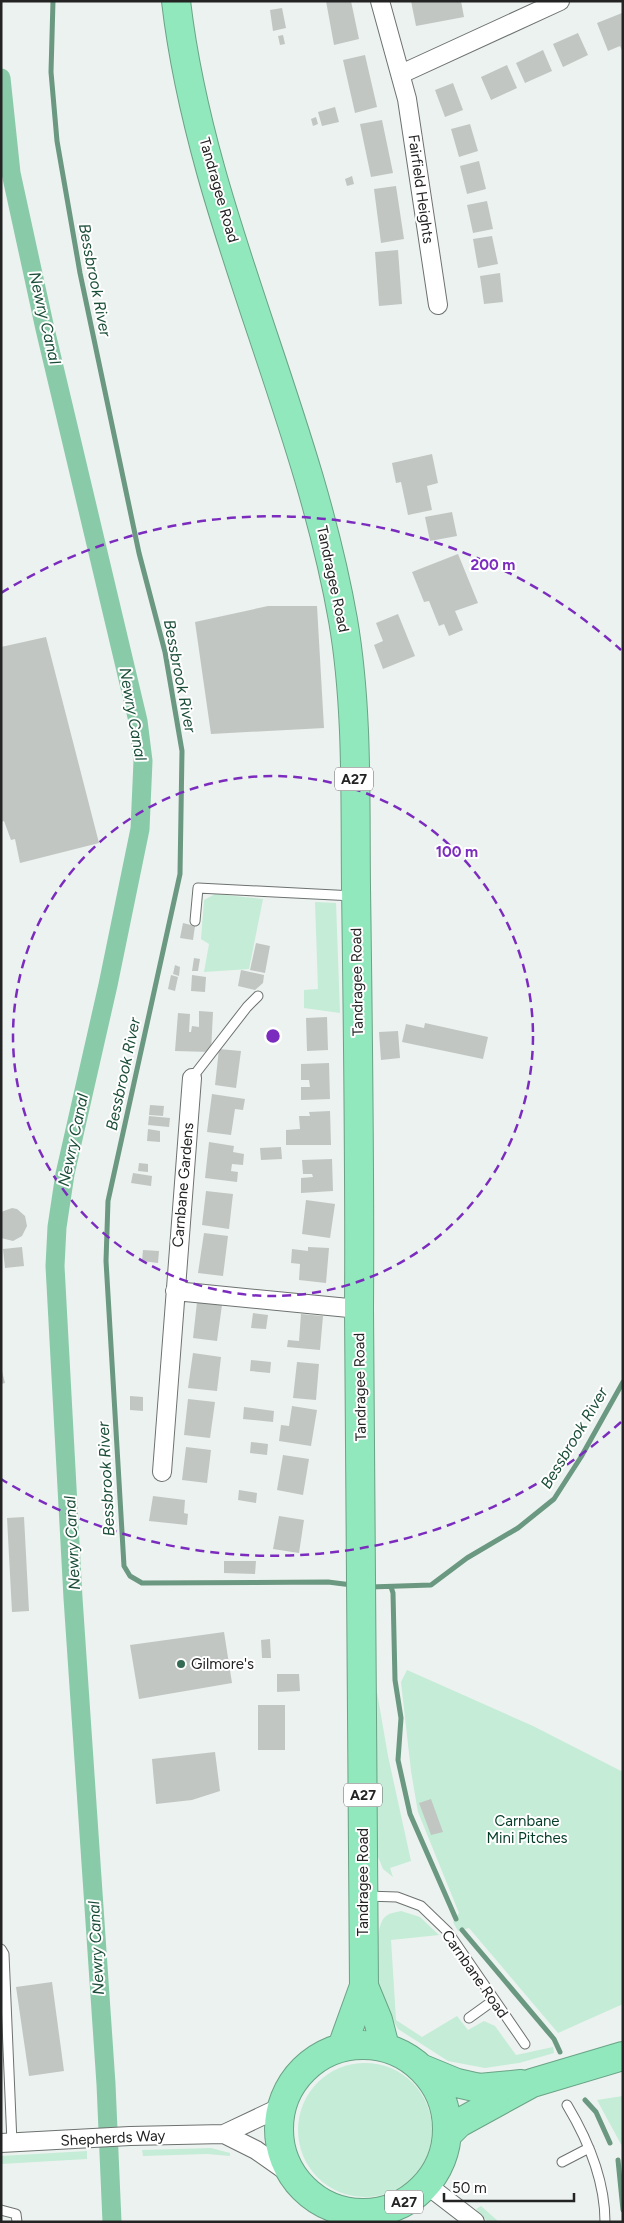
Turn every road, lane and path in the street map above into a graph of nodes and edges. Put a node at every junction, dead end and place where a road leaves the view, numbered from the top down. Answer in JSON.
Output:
{"nodes":[{"id":1,"x":176,"y":1,"type":"edge"},
{"id":2,"x":380,"y":1,"type":"edge"},
{"id":3,"x":560,"y":1,"type":"edge"},
{"id":4,"x":401,"y":74,"type":"junction"},
{"id":5,"x":438,"y":305,"type":"dead end"},
{"id":6,"x":356,"y":896,"type":"junction"},
{"id":7,"x":195,"y":920,"type":"dead end"},
{"id":8,"x":258,"y":996,"type":"dead end"},
{"id":9,"x":192,"y":1078,"type":"joint"},
{"id":10,"x":174,"y":1291,"type":"junction"},
{"id":11,"x":359,"y":1309,"type":"junction"},
{"id":12,"x":162,"y":1472,"type":"dead end"},
{"id":13,"x":363,"y":1896,"type":"junction"},
{"id":14,"x":1,"y":1949,"type":"edge"},
{"id":15,"x":364,"y":1986,"type":"junction"},
{"id":16,"x":494,"y":2000,"type":"junction"},
{"id":17,"x":469,"y":2018,"type":"dead end"},
{"id":18,"x":525,"y":2044,"type":"dead end"},
{"id":19,"x":342,"y":2047,"type":"junction"},
{"id":20,"x":385,"y":2047,"type":"junction"},
{"id":21,"x":623,"y":2056,"type":"edge"},
{"id":22,"x":423,"y":2069,"type":"junction"},
{"id":23,"x":532,"y":2083,"type":"junction"},
{"id":24,"x":567,"y":2105,"type":"dead end"},
{"id":25,"x":281,"y":2107,"type":"junction"},
{"id":26,"x":224,"y":2134,"type":"junction"},
{"id":27,"x":448,"y":2134,"type":"junction"},
{"id":28,"x":7,"y":2143,"type":"edge"},
{"id":29,"x":590,"y":2148,"type":"junction"},
{"id":30,"x":562,"y":2162,"type":"dead end"},
{"id":31,"x":293,"y":2176,"type":"junction"},
{"id":32,"x":418,"y":2192,"type":"junction"},
{"id":33,"x":1,"y":2210,"type":"edge"},
{"id":34,"x":340,"y":2216,"type":"edge"},
{"id":35,"x":17,"y":2222,"type":"edge"},
{"id":36,"x":392,"y":2222,"type":"edge"},
{"id":37,"x":475,"y":2222,"type":"edge"},
{"id":38,"x":605,"y":2222,"type":"edge"}],
"edges":[{"from":1,"to":6,"type":"highway","name":"Tandragee Road","number":"A27"},
{"from":2,"to":4,"type":"street","name":"Fairfield Heights"},
{"from":3,"to":4,"type":"street"},
{"from":4,"to":5,"type":"street","name":"Fairfield Heights"},
{"from":6,"to":7,"type":"lane"},
{"from":6,"to":11,"type":"highway","name":"Tandragee Road","number":"A27"},
{"from":8,"to":9,"type":"lane"},
{"from":9,"to":10,"type":"street","name":"Carnbane Gardens"},
{"from":10,"to":11,"type":"street"},
{"from":10,"to":12,"type":"street","name":"Carnbane Gardens"},
{"from":11,"to":13,"type":"highway","name":"Tandragee Road","number":"A27"},
{"from":13,"to":15,"type":"highway","name":"Tandragee Road","number":"A27"},
{"from":13,"to":16,"type":"lane","name":"Carnbane Road"},
{"from":14,"to":28,"type":"lane"},
{"from":15,"to":19,"type":"highway","name":"Tandragee Road","number":"A27"},
{"from":15,"to":20,"type":"highway","name":"Tandragee Road","number":"A27"},
{"from":16,"to":17,"type":"lane"},
{"from":16,"to":18,"type":"lane","name":"Carnbane Road"},
{"from":19,"to":20,"type":"highway","number":"A27"},
{"from":19,"to":25,"type":"highway","number":"A27"},
{"from":20,"to":22,"type":"highway","number":"A27"},
{"from":21,"to":23,"type":"highway","number":"A27"},
{"from":22,"to":23,"type":"highway","number":"A27"},
{"from":22,"to":27,"type":"highway","number":"A27"},
{"from":23,"to":27,"type":"highway","number":"A27"},
{"from":24,"to":29,"type":"lane"},
{"from":25,"to":26,"type":"street","name":"Shepherds Way"},
{"from":25,"to":31,"type":"highway","number":"A27"},
{"from":26,"to":28,"type":"street","name":"Shepherds Way"},
{"from":26,"to":31,"type":"street","name":"Shepherds Way"},
{"from":27,"to":32,"type":"highway","number":"A27"},
{"from":29,"to":30,"type":"lane"},
{"from":29,"to":38,"type":"lane"},
{"from":31,"to":34,"type":"highway","number":"A27"},
{"from":32,"to":34,"type":"highway","number":"A27"},
{"from":32,"to":36,"type":"highway","number":"A27"},
{"from":32,"to":37,"type":"street"},
{"from":33,"to":35,"type":"lane"}]}
